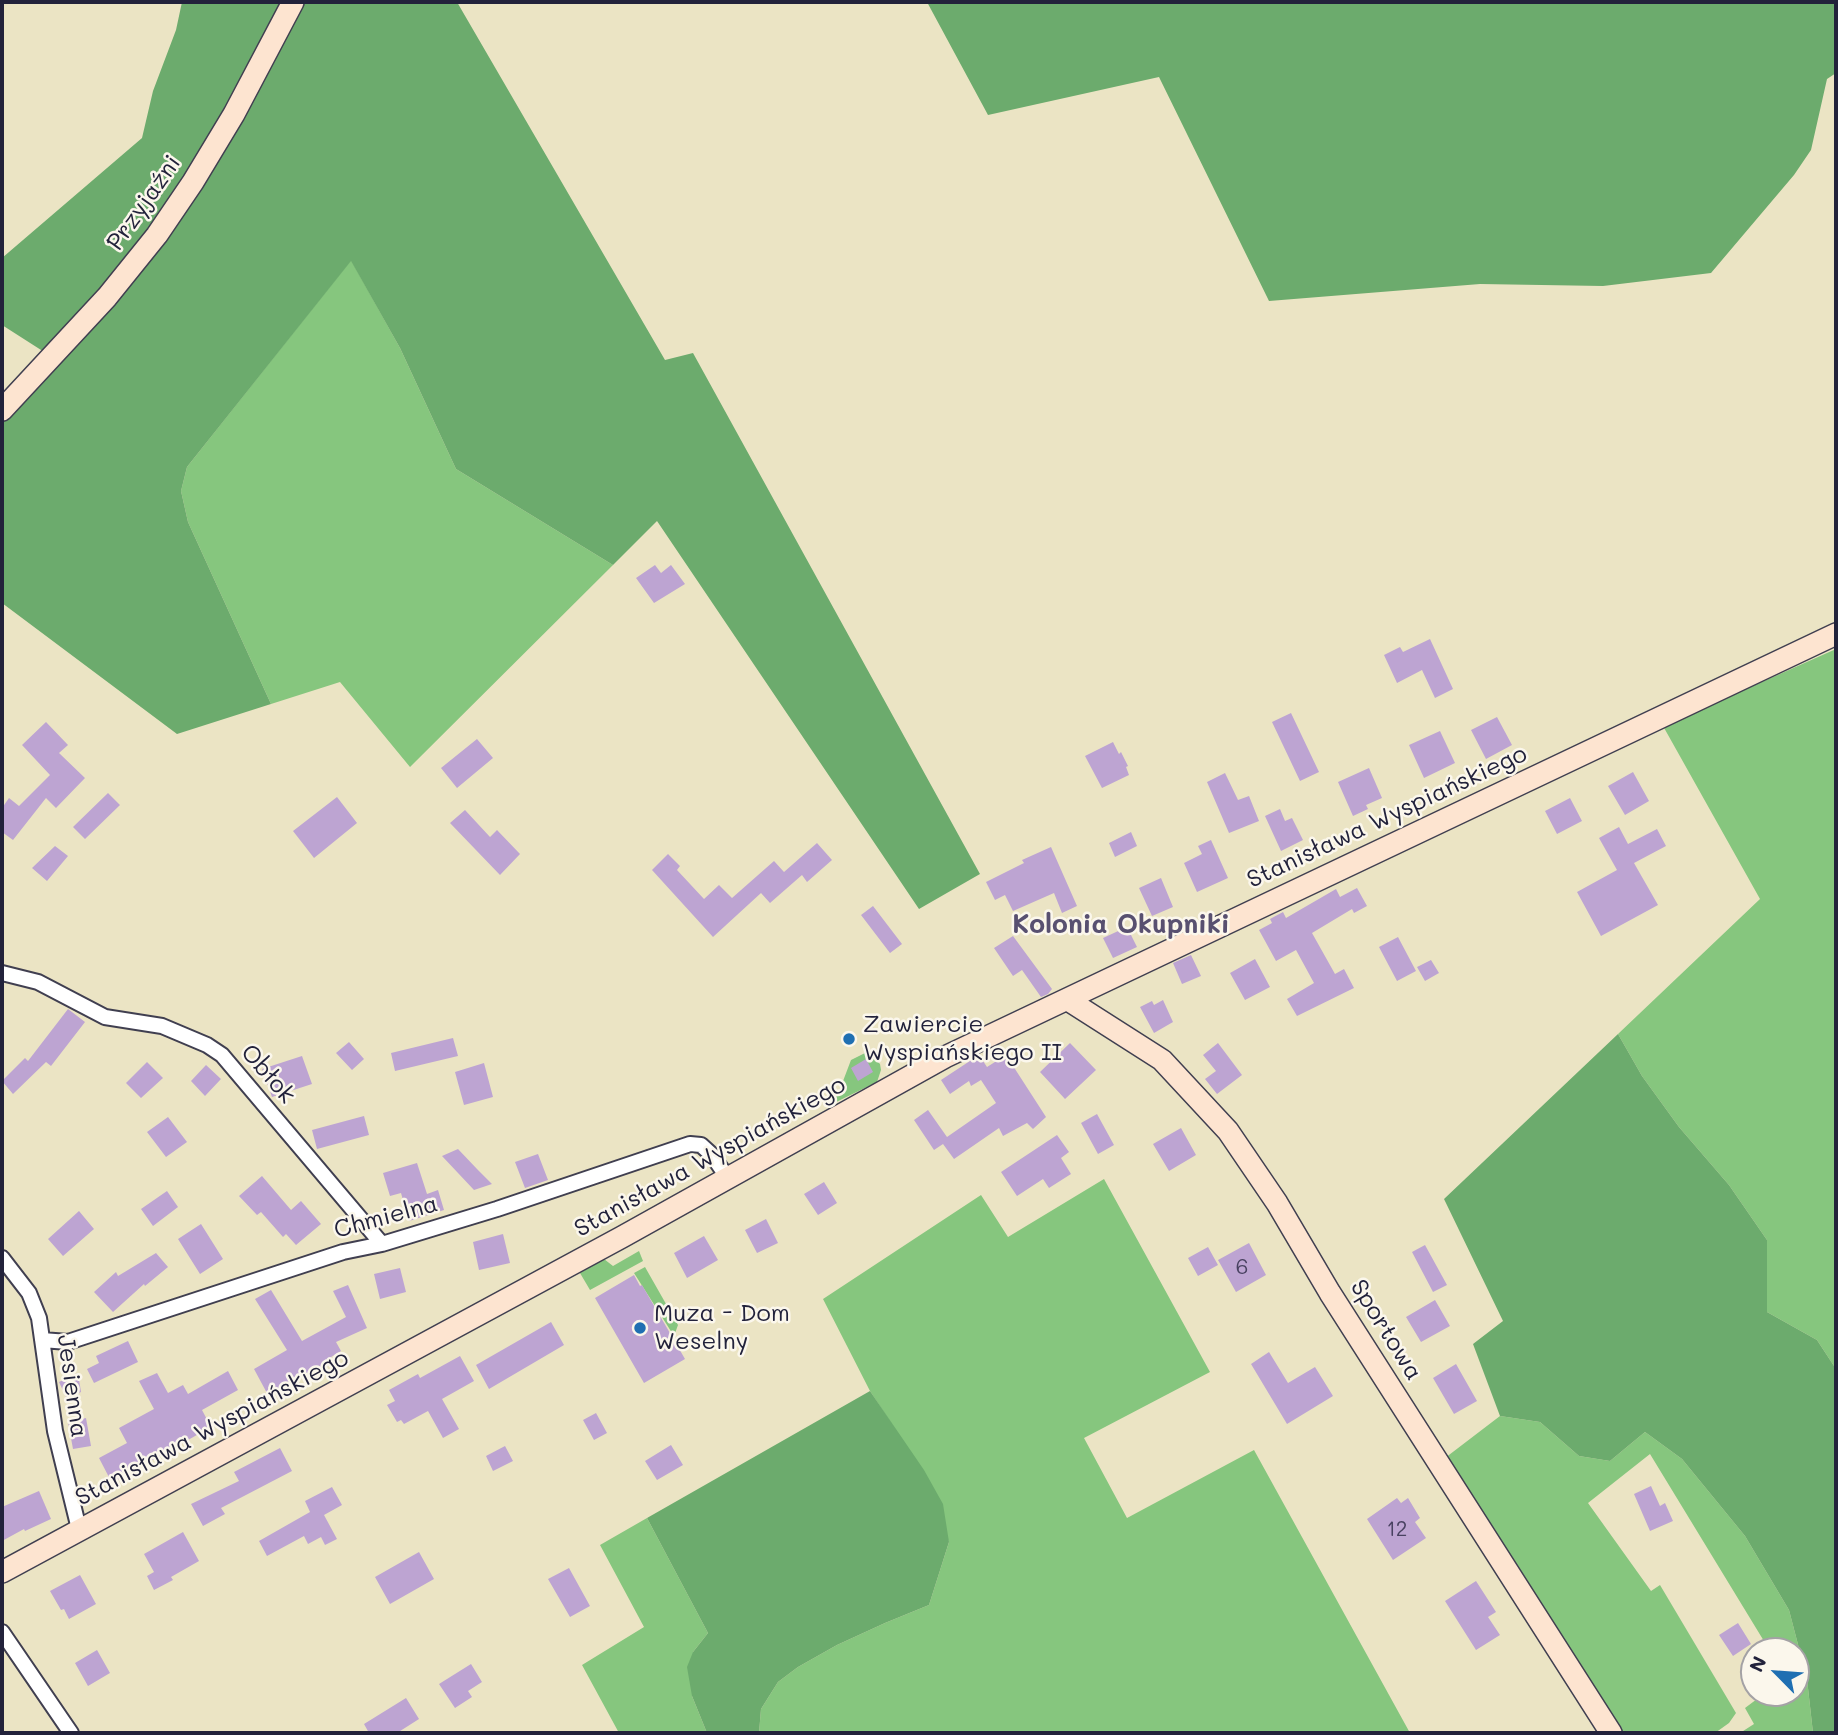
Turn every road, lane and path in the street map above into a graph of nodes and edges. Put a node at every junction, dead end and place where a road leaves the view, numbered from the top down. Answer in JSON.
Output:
{"nodes":[{"id":1,"x":293,"y":2,"type":"edge"},
{"id":2,"x":2,"y":410,"type":"edge"},
{"id":3,"x":1836,"y":634,"type":"edge"},
{"id":4,"x":2,"y":973,"type":"edge"},
{"id":5,"x":1068,"y":1000,"type":"junction"},
{"id":6,"x":727,"y":1177,"type":"junction"},
{"id":7,"x":382,"y":1244,"type":"junction"},
{"id":8,"x":2,"y":1258,"type":"edge"},
{"id":9,"x":42,"y":1340,"type":"junction"},
{"id":10,"x":79,"y":1530,"type":"junction"},
{"id":11,"x":2,"y":1572,"type":"edge"},
{"id":12,"x":2,"y":1633,"type":"edge"},
{"id":13,"x":71,"y":1733,"type":"edge"},
{"id":14,"x":1611,"y":1733,"type":"edge"}],
"edges":[{"from":1,"to":2,"type":"street","name":"Przyjaźni"},
{"from":3,"to":5,"type":"street","name":"Stanisława Wyspiańskiego"},
{"from":4,"to":7,"type":"street","name":"Obłok"},
{"from":5,"to":6,"type":"street","name":"Stanisława Wyspiańskiego"},
{"from":5,"to":14,"type":"street","name":"Sportowa"},
{"from":6,"to":7,"type":"street","name":"Chmielna"},
{"from":6,"to":10,"type":"street","name":"Stanisława Wyspiańskiego"},
{"from":7,"to":9,"type":"street","name":"Chmielna"},
{"from":8,"to":9,"type":"street","name":"Jesienna"},
{"from":9,"to":10,"type":"street","name":"Jesienna"},
{"from":10,"to":11,"type":"street","name":"Stanisława Wyspiańskiego"},
{"from":12,"to":13,"type":"street"}]}
